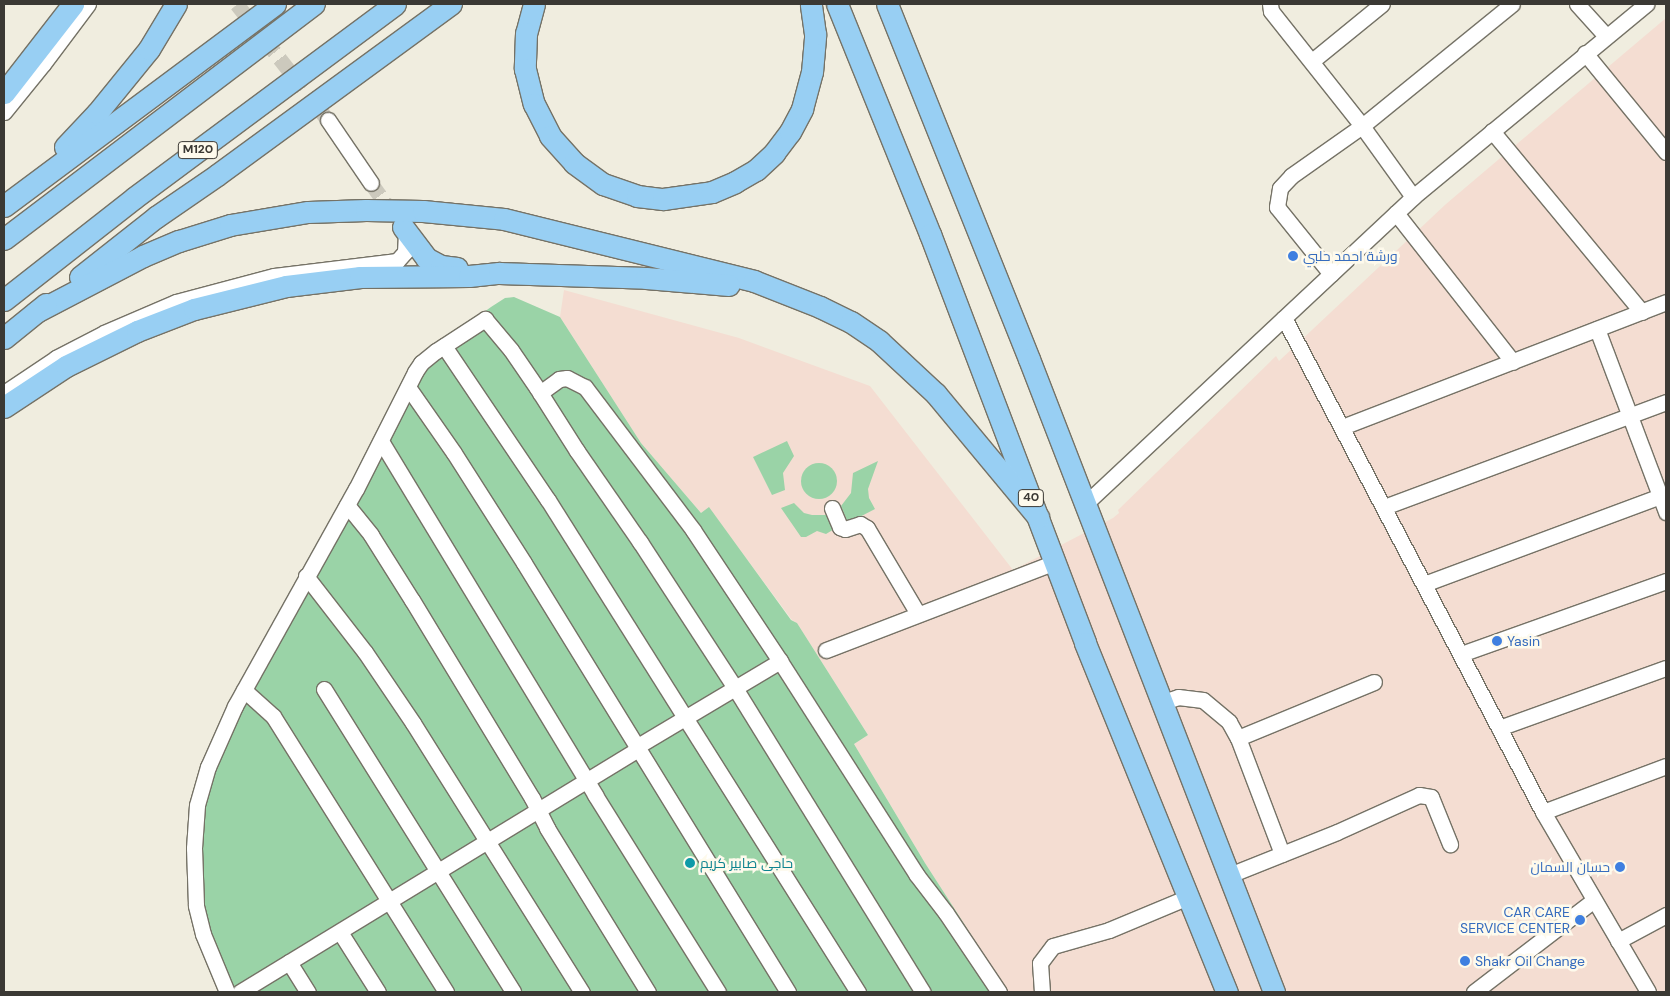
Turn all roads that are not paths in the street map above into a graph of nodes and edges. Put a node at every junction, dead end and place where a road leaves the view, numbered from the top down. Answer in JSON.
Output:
{"nodes":[{"id":1,"x":73,"y":4,"type":"edge"},
{"id":2,"x":88,"y":4,"type":"edge"},
{"id":3,"x":176,"y":4,"type":"edge"},
{"id":4,"x":274,"y":4,"type":"edge"},
{"id":5,"x":314,"y":4,"type":"edge"},
{"id":6,"x":395,"y":4,"type":"edge"},
{"id":7,"x":451,"y":4,"type":"edge"},
{"id":8,"x":534,"y":4,"type":"edge"},
{"id":9,"x":811,"y":4,"type":"edge"},
{"id":10,"x":837,"y":4,"type":"edge"},
{"id":11,"x":887,"y":4,"type":"edge"},
{"id":12,"x":1270,"y":4,"type":"edge"},
{"id":13,"x":1382,"y":4,"type":"edge"},
{"id":14,"x":1512,"y":4,"type":"edge"},
{"id":15,"x":1577,"y":4,"type":"edge"},
{"id":16,"x":1646,"y":4,"type":"edge"},
{"id":17,"x":1606,"y":36,"type":"junction"},
{"id":18,"x":1585,"y":53,"type":"junction"},
{"id":19,"x":1312,"y":62,"type":"junction"},
{"id":20,"x":4,"y":93,"type":"edge"},
{"id":21,"x":4,"y":112,"type":"edge"},
{"id":22,"x":328,"y":120,"type":"tunnel mouth"},
{"id":23,"x":1362,"y":126,"type":"junction"},
{"id":24,"x":1492,"y":131,"type":"junction"},
{"id":25,"x":1666,"y":152,"type":"edge"},
{"id":26,"x":371,"y":183,"type":"tunnel mouth"},
{"id":27,"x":24,"y":190,"type":"junction"},
{"id":28,"x":1413,"y":198,"type":"junction"},
{"id":29,"x":4,"y":206,"type":"edge"},
{"id":30,"x":1396,"y":213,"type":"junction"},
{"id":31,"x":405,"y":229,"type":"joint"},
{"id":32,"x":4,"y":240,"type":"edge"},
{"id":33,"x":499,"y":273,"type":"junction"},
{"id":34,"x":1331,"y":274,"type":"junction"},
{"id":35,"x":800,"y":299,"type":"junction"},
{"id":36,"x":4,"y":300,"type":"edge"},
{"id":37,"x":1666,"y":302,"type":"edge"},
{"id":38,"x":36,"y":312,"type":"junction"},
{"id":39,"x":1642,"y":312,"type":"junction"},
{"id":40,"x":1284,"y":318,"type":"junction"},
{"id":41,"x":1596,"y":329,"type":"junction"},
{"id":42,"x":4,"y":338,"type":"edge"},
{"id":43,"x":444,"y":346,"type":"junction"},
{"id":44,"x":1512,"y":362,"type":"junction"},
{"id":45,"x":408,"y":387,"type":"junction"},
{"id":46,"x":4,"y":393,"type":"edge"},
{"id":47,"x":540,"y":393,"type":"junction"},
{"id":48,"x":1666,"y":402,"type":"edge"},
{"id":49,"x":4,"y":407,"type":"edge"},
{"id":50,"x":1630,"y":416,"type":"junction"},
{"id":51,"x":1342,"y":427,"type":"junction"},
{"id":52,"x":381,"y":441,"type":"junction"},
{"id":53,"x":1663,"y":495,"type":"edge"},
{"id":54,"x":347,"y":505,"type":"junction"},
{"id":55,"x":1084,"y":505,"type":"junction"},
{"id":56,"x":1384,"y":507,"type":"junction"},
{"id":57,"x":832,"y":508,"type":"dead end"},
{"id":58,"x":1666,"y":512,"type":"edge"},
{"id":59,"x":1038,"y":517,"type":"junction"},
{"id":60,"x":1055,"y":562,"type":"junction"},
{"id":61,"x":306,"y":576,"type":"junction"},
{"id":62,"x":1666,"y":581,"type":"edge"},
{"id":63,"x":1424,"y":584,"type":"junction"},
{"id":64,"x":918,"y":614,"type":"junction"},
{"id":65,"x":826,"y":650,"type":"dead end"},
{"id":66,"x":1461,"y":654,"type":"junction"},
{"id":67,"x":780,"y":661,"type":"junction"},
{"id":68,"x":1666,"y":668,"type":"edge"},
{"id":69,"x":1374,"y":682,"type":"dead end"},
{"id":70,"x":735,"y":688,"type":"junction"},
{"id":71,"x":324,"y":689,"type":"dead end"},
{"id":72,"x":244,"y":690,"type":"junction"},
{"id":73,"x":1160,"y":703,"type":"junction"},
{"id":74,"x":686,"y":718,"type":"junction"},
{"id":75,"x":1499,"y":728,"type":"junction"},
{"id":76,"x":1238,"y":738,"type":"junction"},
{"id":77,"x":636,"y":749,"type":"junction"},
{"id":78,"x":1666,"y":766,"type":"edge"},
{"id":79,"x":587,"y":781,"type":"junction"},
{"id":80,"x":539,"y":810,"type":"junction"},
{"id":81,"x":1543,"y":812,"type":"junction"},
{"id":82,"x":488,"y":841,"type":"junction"},
{"id":83,"x":1450,"y":844,"type":"dead end"},
{"id":84,"x":1282,"y":854,"type":"junction"},
{"id":85,"x":438,"y":871,"type":"junction"},
{"id":86,"x":1227,"y":876,"type":"junction"},
{"id":87,"x":1188,"y":898,"type":"junction"},
{"id":88,"x":1594,"y":900,"type":"junction"},
{"id":89,"x":389,"y":901,"type":"junction"},
{"id":90,"x":1666,"y":915,"type":"edge"},
{"id":91,"x":340,"y":932,"type":"junction"},
{"id":92,"x":1618,"y":940,"type":"junction"},
{"id":93,"x":289,"y":962,"type":"junction"},
{"id":94,"x":227,"y":992,"type":"edge"},
{"id":95,"x":240,"y":992,"type":"edge"},
{"id":96,"x":308,"y":992,"type":"edge"},
{"id":97,"x":378,"y":992,"type":"edge"},
{"id":98,"x":446,"y":992,"type":"edge"},
{"id":99,"x":513,"y":992,"type":"edge"},
{"id":100,"x":582,"y":992,"type":"edge"},
{"id":101,"x":648,"y":992,"type":"edge"},
{"id":102,"x":718,"y":992,"type":"edge"},
{"id":103,"x":788,"y":992,"type":"edge"},
{"id":104,"x":858,"y":992,"type":"edge"},
{"id":105,"x":923,"y":992,"type":"edge"},
{"id":106,"x":999,"y":992,"type":"edge"},
{"id":107,"x":1042,"y":992,"type":"edge"},
{"id":108,"x":1227,"y":992,"type":"edge"},
{"id":109,"x":1274,"y":992,"type":"edge"},
{"id":110,"x":1474,"y":992,"type":"edge"},
{"id":111,"x":1648,"y":992,"type":"edge"}],
"edges":[{"from":1,"to":20,"type":"highway"},
{"from":2,"to":21,"type":"street"},
{"from":3,"to":27,"type":"highway"},
{"from":4,"to":27,"type":"highway"},
{"from":5,"to":32,"type":"highway"},
{"from":6,"to":36,"type":"highway","number":"M120"},
{"from":7,"to":38,"type":"highway"},
{"from":8,"to":9,"type":"highway"},
{"from":10,"to":59,"type":"highway","number":"40"},
{"from":11,"to":55,"type":"highway"},
{"from":12,"to":19,"type":"street"},
{"from":13,"to":19,"type":"street"},
{"from":14,"to":23,"type":"street"},
{"from":15,"to":17,"type":"street"},
{"from":16,"to":17,"type":"street"},
{"from":17,"to":18,"type":"street"},
{"from":18,"to":24,"type":"street"},
{"from":18,"to":25,"type":"street"},
{"from":19,"to":23,"type":"street"},
{"from":22,"to":26,"type":"street"},
{"from":23,"to":28,"type":"street"},
{"from":23,"to":34,"type":"street"},
{"from":24,"to":28,"type":"street"},
{"from":24,"to":39,"type":"street"},
{"from":27,"to":29,"type":"highway"},
{"from":28,"to":30,"type":"street"},
{"from":30,"to":34,"type":"street"},
{"from":30,"to":44,"type":"street"},
{"from":31,"to":33,"type":"highway"},
{"from":31,"to":46,"type":"street"},
{"from":33,"to":35,"type":"highway"},
{"from":33,"to":49,"type":"highway"},
{"from":34,"to":40,"type":"street"},
{"from":35,"to":38,"type":"highway"},
{"from":35,"to":59,"type":"highway"},
{"from":37,"to":39,"type":"street"},
{"from":38,"to":42,"type":"highway"},
{"from":39,"to":41,"type":"street"},
{"from":40,"to":51,"type":"street"},
{"from":40,"to":55,"type":"street"},
{"from":41,"to":44,"type":"street"},
{"from":41,"to":50,"type":"street"},
{"from":43,"to":45,"type":"street"},
{"from":43,"to":47,"type":"street"},
{"from":43,"to":74,"type":"street"},
{"from":44,"to":51,"type":"street"},
{"from":45,"to":52,"type":"street"},
{"from":45,"to":77,"type":"street"},
{"from":47,"to":67,"type":"street"},
{"from":47,"to":70,"type":"street"},
{"from":48,"to":50,"type":"street"},
{"from":50,"to":53,"type":"street"},
{"from":50,"to":56,"type":"street"},
{"from":51,"to":56,"type":"street"},
{"from":52,"to":54,"type":"street"},
{"from":52,"to":79,"type":"street"},
{"from":53,"to":58,"type":"street"},
{"from":53,"to":63,"type":"street"},
{"from":54,"to":61,"type":"street"},
{"from":54,"to":80,"type":"street"},
{"from":55,"to":73,"type":"highway"},
{"from":56,"to":63,"type":"street"},
{"from":57,"to":64,"type":"street"},
{"from":59,"to":60,"type":"highway","number":"40"},
{"from":60,"to":64,"type":"street"},
{"from":60,"to":87,"type":"highway","number":"40"},
{"from":61,"to":72,"type":"street"},
{"from":61,"to":82,"type":"street"},
{"from":62,"to":66,"type":"street"},
{"from":63,"to":66,"type":"street"},
{"from":64,"to":65,"type":"street"},
{"from":66,"to":75,"type":"street"},
{"from":67,"to":70,"type":"street"},
{"from":67,"to":106,"type":"street"},
{"from":68,"to":75,"type":"street"},
{"from":69,"to":76,"type":"street"},
{"from":70,"to":74,"type":"street"},
{"from":70,"to":105,"type":"street"},
{"from":71,"to":85,"type":"street"},
{"from":72,"to":89,"type":"street"},
{"from":72,"to":94,"type":"street"},
{"from":73,"to":76,"type":"street"},
{"from":73,"to":86,"type":"highway"},
{"from":74,"to":77,"type":"street"},
{"from":74,"to":104,"type":"street"},
{"from":75,"to":81,"type":"street"},
{"from":76,"to":84,"type":"street"},
{"from":77,"to":79,"type":"street"},
{"from":77,"to":103,"type":"street"},
{"from":78,"to":81,"type":"street"},
{"from":79,"to":80,"type":"street"},
{"from":79,"to":102,"type":"street"},
{"from":80,"to":82,"type":"street"},
{"from":80,"to":101,"type":"street"},
{"from":81,"to":88,"type":"street"},
{"from":82,"to":85,"type":"street"},
{"from":82,"to":100,"type":"street"},
{"from":83,"to":84,"type":"street"},
{"from":84,"to":86,"type":"street"},
{"from":85,"to":89,"type":"street"},
{"from":85,"to":99,"type":"street"},
{"from":86,"to":109,"type":"highway"},
{"from":87,"to":107,"type":"street"},
{"from":87,"to":108,"type":"highway","number":"40"},
{"from":88,"to":92,"type":"street"},
{"from":88,"to":110,"type":"street"},
{"from":89,"to":91,"type":"street"},
{"from":89,"to":98,"type":"street"},
{"from":90,"to":92,"type":"street"},
{"from":91,"to":93,"type":"street"},
{"from":91,"to":97,"type":"street"},
{"from":92,"to":111,"type":"street"},
{"from":93,"to":95,"type":"street"},
{"from":93,"to":96,"type":"street"}]}
